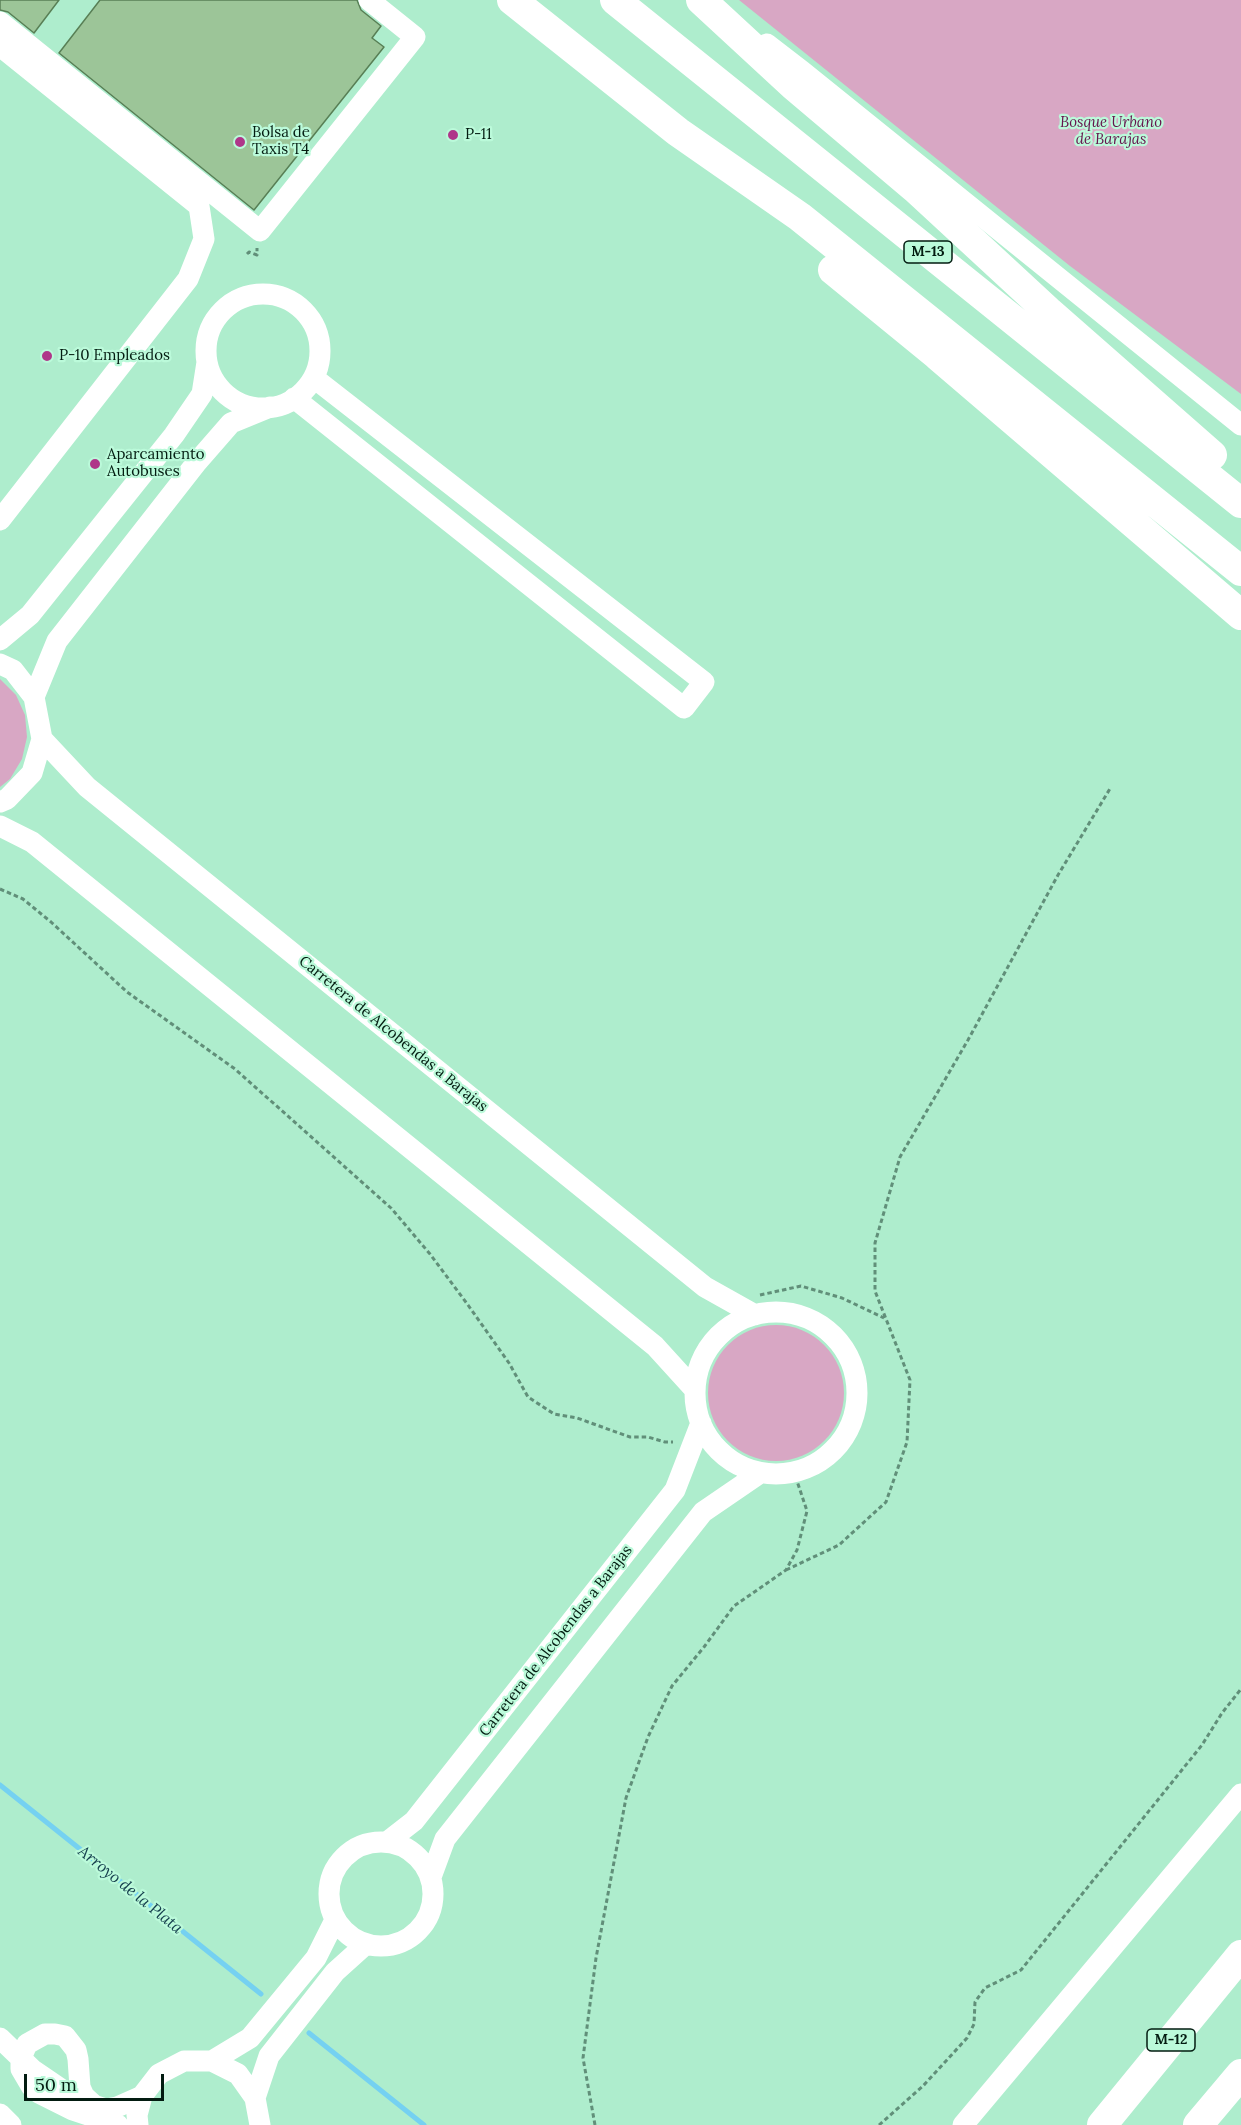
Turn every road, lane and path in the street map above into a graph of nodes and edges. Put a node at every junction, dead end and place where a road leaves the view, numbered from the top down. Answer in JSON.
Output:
{"nodes":[{"id":1,"x":369,"y":0,"type":"edge"},
{"id":2,"x":512,"y":0,"type":"edge"},
{"id":3,"x":615,"y":0,"type":"edge"},
{"id":4,"x":701,"y":0,"type":"edge"},
{"id":5,"x":706,"y":0,"type":"edge"},
{"id":6,"x":0,"y":22,"type":"edge"},
{"id":7,"x":0,"y":46,"type":"edge"},
{"id":8,"x":678,"y":132,"type":"junction"},
{"id":9,"x":207,"y":362,"type":"junction"},
{"id":10,"x":314,"y":378,"type":"junction"},
{"id":11,"x":294,"y":398,"type":"junction"},
{"id":12,"x":270,"y":407,"type":"junction"},
{"id":13,"x":1241,"y":425,"type":"edge"},
{"id":14,"x":1241,"y":481,"type":"edge"},
{"id":15,"x":1241,"y":503,"type":"edge"},
{"id":16,"x":0,"y":520,"type":"edge"},
{"id":17,"x":1241,"y":572,"type":"edge"},
{"id":18,"x":1241,"y":615,"type":"edge"},
{"id":19,"x":0,"y":640,"type":"edge"},
{"id":20,"x":0,"y":664,"type":"edge"},
{"id":21,"x":34,"y":697,"type":"junction"},
{"id":22,"x":42,"y":739,"type":"junction"},
{"id":23,"x":1111,"y":787,"type":"dead end"},
{"id":24,"x":0,"y":802,"type":"edge"},
{"id":25,"x":0,"y":826,"type":"edge"},
{"id":26,"x":0,"y":889,"type":"edge"},
{"id":27,"x":757,"y":1305,"type":"junction"},
{"id":28,"x":885,"y":1318,"type":"junction"},
{"id":29,"x":695,"y":1390,"type":"junction"},
{"id":30,"x":701,"y":1423,"type":"junction"},
{"id":31,"x":693,"y":1445,"type":"junction"},
{"id":32,"x":794,"y":1472,"type":"junction"},
{"id":33,"x":760,"y":1473,"type":"junction"},
{"id":34,"x":786,"y":1570,"type":"junction"},
{"id":35,"x":1241,"y":1689,"type":"edge"},
{"id":36,"x":1241,"y":1794,"type":"edge"},
{"id":37,"x":387,"y":1842,"type":"junction"},
{"id":38,"x":431,"y":1877,"type":"junction"},
{"id":39,"x":335,"y":1920,"type":"junction"},
{"id":40,"x":365,"y":1945,"type":"junction"},
{"id":41,"x":1241,"y":1954,"type":"edge"},
{"id":42,"x":0,"y":2038,"type":"edge"},
{"id":43,"x":21,"y":2058,"type":"junction"},
{"id":44,"x":212,"y":2061,"type":"junction"},
{"id":45,"x":1241,"y":2074,"type":"edge"},
{"id":46,"x":142,"y":2096,"type":"junction"},
{"id":47,"x":255,"y":2098,"type":"junction"},
{"id":48,"x":96,"y":2107,"type":"junction"},
{"id":49,"x":0,"y":2114,"type":"edge"},
{"id":50,"x":10,"y":2125,"type":"edge"},
{"id":51,"x":118,"y":2125,"type":"edge"},
{"id":52,"x":138,"y":2125,"type":"edge"},
{"id":53,"x":260,"y":2125,"type":"edge"},
{"id":54,"x":595,"y":2125,"type":"edge"},
{"id":55,"x":879,"y":2125,"type":"edge"},
{"id":56,"x":963,"y":2125,"type":"edge"},
{"id":57,"x":1102,"y":2125,"type":"edge"},
{"id":58,"x":1198,"y":2125,"type":"edge"}],
"edges":[{"from":1,"to":6,"type":"street"},
{"from":2,"to":8,"type":"highway"},
{"from":3,"to":15,"type":"highway","number":"M-13"},
{"from":4,"to":14,"type":"highway"},
{"from":5,"to":13,"type":"street"},
{"from":7,"to":16,"type":"street"},
{"from":8,"to":17,"type":"highway"},
{"from":8,"to":18,"type":"highway"},
{"from":9,"to":10,"type":"street"},
{"from":9,"to":12,"type":"street"},
{"from":9,"to":19,"type":"street"},
{"from":10,"to":11,"type":"street"},
{"from":10,"to":11,"type":"street"},
{"from":11,"to":12,"type":"street"},
{"from":12,"to":21,"type":"street"},
{"from":20,"to":21,"type":"street"},
{"from":21,"to":22,"type":"street"},
{"from":22,"to":24,"type":"street"},
{"from":22,"to":27,"type":"street","name":"Carretera de Alcobendas a Barajas"},
{"from":23,"to":28,"type":"path"},
{"from":25,"to":29,"type":"street"},
{"from":26,"to":31,"type":"path"},
{"from":27,"to":28,"type":"path"},
{"from":27,"to":29,"type":"street"},
{"from":27,"to":32,"type":"street"},
{"from":28,"to":34,"type":"path"},
{"from":29,"to":30,"type":"street"},
{"from":30,"to":31,"type":"street","name":"Carretera de Alcobendas a Barajas"},
{"from":30,"to":33,"type":"street"},
{"from":31,"to":37,"type":"street","name":"Carretera de Alcobendas a Barajas"},
{"from":32,"to":33,"type":"street"},
{"from":32,"to":34,"type":"path"},
{"from":33,"to":38,"type":"street"},
{"from":34,"to":54,"type":"path"},
{"from":35,"to":55,"type":"path"},
{"from":36,"to":56,"type":"street"},
{"from":37,"to":38,"type":"street"},
{"from":37,"to":39,"type":"street"},
{"from":38,"to":40,"type":"street"},
{"from":39,"to":40,"type":"street"},
{"from":39,"to":44,"type":"street"},
{"from":40,"to":47,"type":"street"},
{"from":41,"to":57,"type":"highway","number":"M-12"},
{"from":42,"to":43,"type":"street"},
{"from":43,"to":48,"type":"street"},
{"from":43,"to":48,"type":"street"},
{"from":43,"to":51,"type":"street"},
{"from":44,"to":46,"type":"street"},
{"from":44,"to":47,"type":"street"},
{"from":45,"to":58,"type":"highway"},
{"from":46,"to":48,"type":"street"},
{"from":46,"to":52,"type":"street"},
{"from":47,"to":53,"type":"street"},
{"from":49,"to":50,"type":"street"}]}
